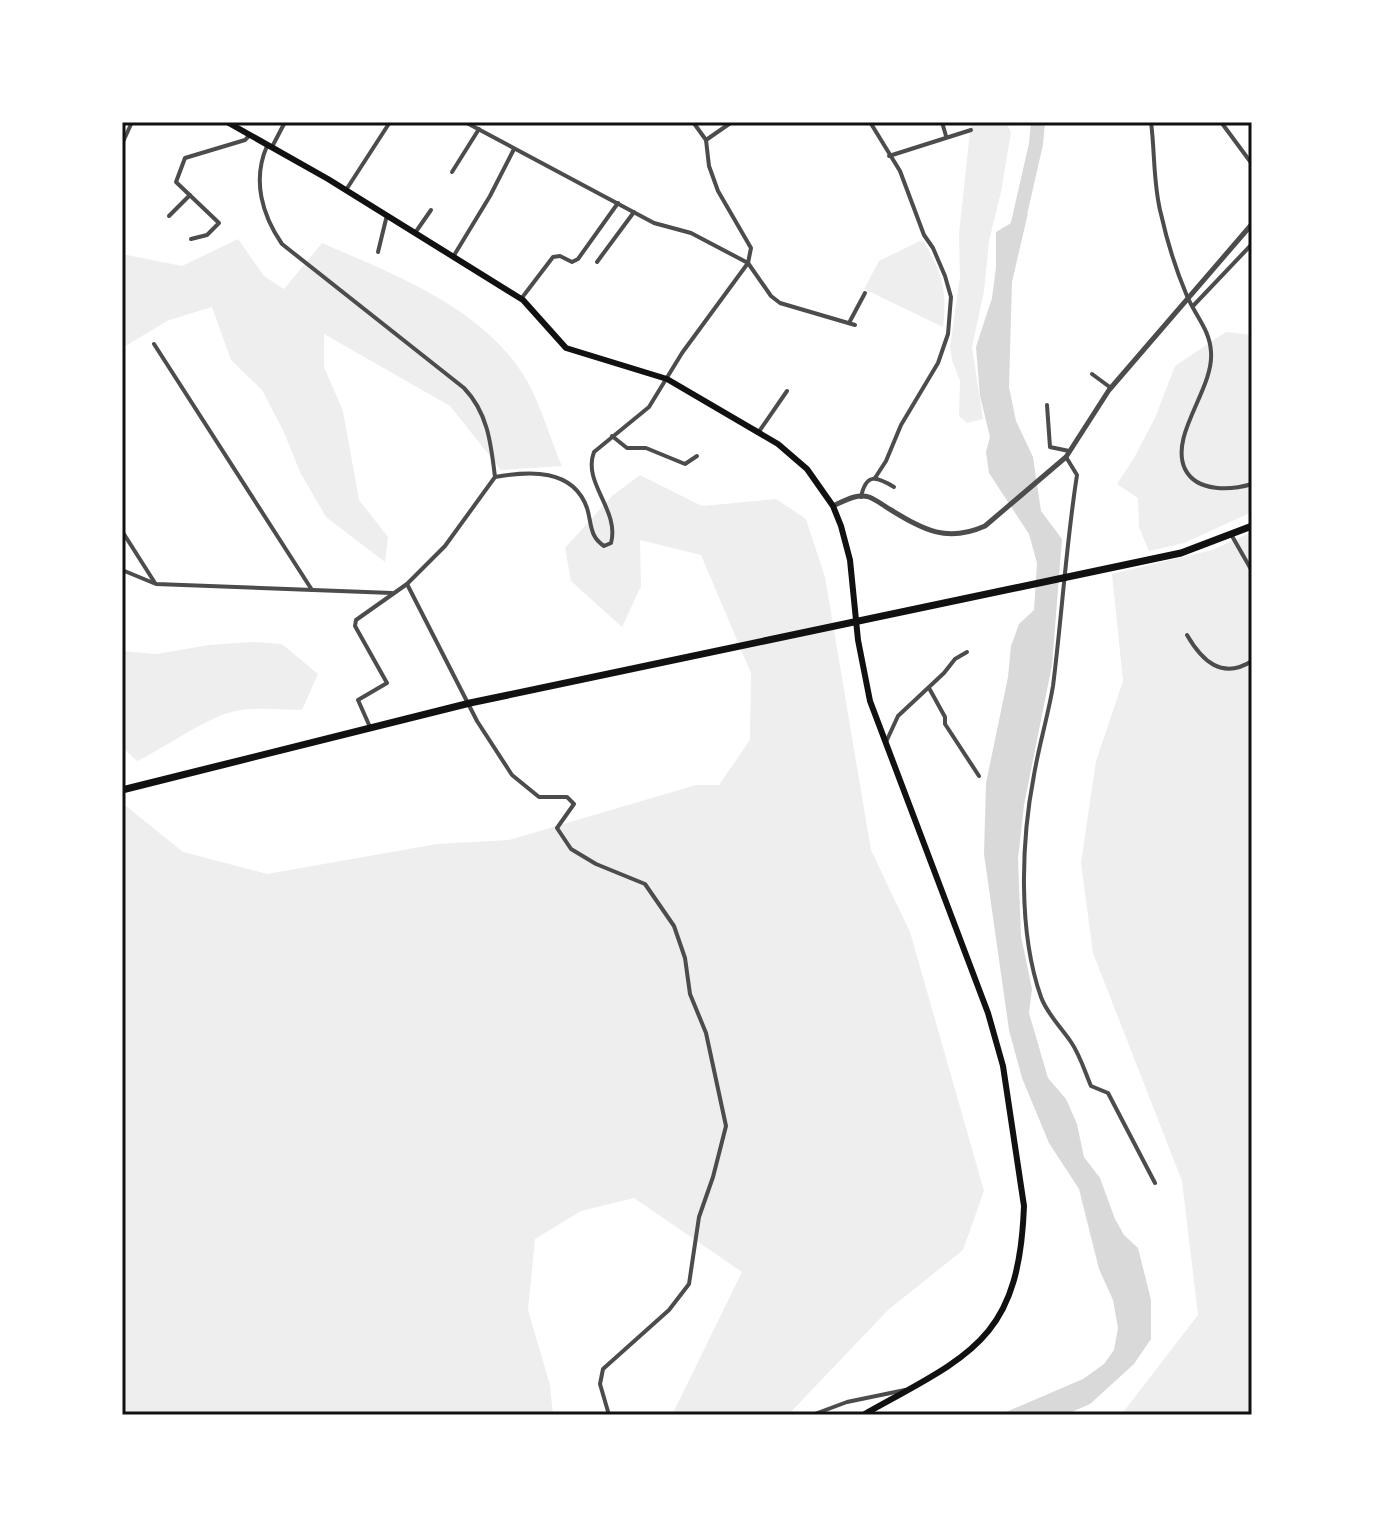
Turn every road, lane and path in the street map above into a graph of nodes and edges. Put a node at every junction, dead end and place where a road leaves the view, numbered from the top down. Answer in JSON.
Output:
{"nodes":[{"id":1,"x":132,"y":122,"type":"edge"},
{"id":2,"x":227,"y":122,"type":"edge"},
{"id":3,"x":285,"y":122,"type":"edge"},
{"id":4,"x":390,"y":122,"type":"edge"},
{"id":5,"x":465,"y":122,"type":"edge"},
{"id":6,"x":693,"y":122,"type":"edge"},
{"id":7,"x":732,"y":122,"type":"edge"},
{"id":8,"x":870,"y":122,"type":"edge"},
{"id":9,"x":942,"y":122,"type":"edge"},
{"id":10,"x":1151,"y":122,"type":"edge"},
{"id":11,"x":1221,"y":122,"type":"edge"},
{"id":12,"x":479,"y":129,"type":"junction"},
{"id":13,"x":971,"y":130,"type":"dead end"},
{"id":14,"x":250,"y":135,"type":"junction"},
{"id":15,"x":946,"y":136,"type":"junction"},
{"id":16,"x":706,"y":140,"type":"junction"},
{"id":17,"x":122,"y":144,"type":"edge"},
{"id":18,"x":270,"y":146,"type":"junction"},
{"id":19,"x":514,"y":149,"type":"junction"},
{"id":20,"x":889,"y":156,"type":"junction"},
{"id":21,"x":1252,"y":164,"type":"edge"},
{"id":22,"x":452,"y":172,"type":"dead end"},
{"id":23,"x":346,"y":190,"type":"junction"},
{"id":24,"x":190,"y":195,"type":"junction"},
{"id":25,"x":618,"y":203,"type":"junction"},
{"id":26,"x":431,"y":210,"type":"dead end"},
{"id":27,"x":634,"y":212,"type":"junction"},
{"id":28,"x":387,"y":215,"type":"junction"},
{"id":29,"x":169,"y":216,"type":"dead end"},
{"id":30,"x":1252,"y":224,"type":"edge"},
{"id":31,"x":415,"y":233,"type":"junction"},
{"id":32,"x":191,"y":239,"type":"dead end"},
{"id":33,"x":1252,"y":244,"type":"edge"},
{"id":34,"x":378,"y":252,"type":"dead end"},
{"id":35,"x":453,"y":257,"type":"junction"},
{"id":36,"x":597,"y":262,"type":"dead end"},
{"id":37,"x":748,"y":263,"type":"junction"},
{"id":38,"x":865,"y":293,"type":"dead end"},
{"id":39,"x":1188,"y":298,"type":"junction"},
{"id":40,"x":521,"y":299,"type":"junction"},
{"id":41,"x":1193,"y":306,"type":"junction"},
{"id":42,"x":154,"y":344,"type":"dead end"},
{"id":43,"x":1092,"y":374,"type":"dead end"},
{"id":44,"x":667,"y":379,"type":"junction"},
{"id":45,"x":1111,"y":388,"type":"junction"},
{"id":46,"x":787,"y":391,"type":"dead end"},
{"id":47,"x":1047,"y":405,"type":"dead end"},
{"id":48,"x":758,"y":433,"type":"junction"},
{"id":49,"x":612,"y":436,"type":"junction"},
{"id":50,"x":1068,"y":454,"type":"junction"},
{"id":51,"x":697,"y":456,"type":"dead end"},
{"id":52,"x":495,"y":477,"type":"junction"},
{"id":53,"x":875,"y":478,"type":"junction"},
{"id":54,"x":1252,"y":484,"type":"edge"},
{"id":55,"x":894,"y":487,"type":"dead end"},
{"id":56,"x":861,"y":497,"type":"junction"},
{"id":57,"x":833,"y":506,"type":"junction"},
{"id":58,"x":1252,"y":526,"type":"edge"},
{"id":59,"x":122,"y":531,"type":"edge"},
{"id":60,"x":1232,"y":536,"type":"junction"},
{"id":61,"x":122,"y":570,"type":"edge"},
{"id":62,"x":1252,"y":571,"type":"edge"},
{"id":63,"x":156,"y":584,"type":"junction"},
{"id":64,"x":407,"y":584,"type":"junction"},
{"id":65,"x":312,"y":590,"type":"junction"},
{"id":66,"x":394,"y":593,"type":"junction"},
{"id":67,"x":1187,"y":635,"type":"dead end"},
{"id":68,"x":967,"y":652,"type":"dead end"},
{"id":69,"x":1252,"y":661,"type":"edge"},
{"id":70,"x":929,"y":688,"type":"junction"},
{"id":71,"x":470,"y":703,"type":"junction"},
{"id":72,"x":370,"y":727,"type":"junction"},
{"id":73,"x":886,"y":742,"type":"junction"},
{"id":74,"x":979,"y":776,"type":"dead end"},
{"id":75,"x":122,"y":790,"type":"edge"},
{"id":76,"x":1155,"y":1183,"type":"dead end"},
{"id":77,"x":908,"y":1390,"type":"junction"},
{"id":78,"x":609,"y":1415,"type":"edge"},
{"id":79,"x":812,"y":1415,"type":"edge"},
{"id":80,"x":863,"y":1415,"type":"edge"}],
"edges":[{"from":1,"to":17,"type":"street"},
{"from":2,"to":14,"type":"main road"},
{"from":3,"to":18,"type":"street"},
{"from":4,"to":23,"type":"street"},
{"from":5,"to":12,"type":"street"},
{"from":6,"to":16,"type":"street"},
{"from":7,"to":16,"type":"street"},
{"from":8,"to":20,"type":"street"},
{"from":9,"to":15,"type":"street"},
{"from":10,"to":39,"type":"street"},
{"from":11,"to":21,"type":"street"},
{"from":12,"to":19,"type":"street"},
{"from":12,"to":22,"type":"street"},
{"from":13,"to":15,"type":"street"},
{"from":14,"to":18,"type":"main road"},
{"from":14,"to":24,"type":"street"},
{"from":15,"to":20,"type":"street"},
{"from":16,"to":37,"type":"street"},
{"from":18,"to":23,"type":"main road"},
{"from":18,"to":52,"type":"street"},
{"from":19,"to":25,"type":"street"},
{"from":19,"to":35,"type":"street"},
{"from":20,"to":53,"type":"street"},
{"from":23,"to":28,"type":"main road"},
{"from":24,"to":29,"type":"street"},
{"from":24,"to":32,"type":"street"},
{"from":25,"to":27,"type":"street"},
{"from":25,"to":40,"type":"street"},
{"from":26,"to":31,"type":"street"},
{"from":27,"to":36,"type":"street"},
{"from":27,"to":37,"type":"street"},
{"from":28,"to":31,"type":"main road"},
{"from":28,"to":34,"type":"street"},
{"from":30,"to":39,"type":"street"},
{"from":31,"to":35,"type":"main road"},
{"from":33,"to":41,"type":"street"},
{"from":35,"to":40,"type":"main road"},
{"from":37,"to":38,"type":"street"},
{"from":37,"to":44,"type":"street"},
{"from":39,"to":41,"type":"street"},
{"from":39,"to":45,"type":"street"},
{"from":40,"to":44,"type":"main road"},
{"from":41,"to":54,"type":"street"},
{"from":42,"to":65,"type":"street"},
{"from":43,"to":45,"type":"street"},
{"from":44,"to":48,"type":"main road"},
{"from":44,"to":49,"type":"street"},
{"from":45,"to":50,"type":"street"},
{"from":46,"to":48,"type":"street"},
{"from":47,"to":50,"type":"street"},
{"from":48,"to":57,"type":"main road"},
{"from":49,"to":51,"type":"street"},
{"from":49,"to":52,"type":"street"},
{"from":50,"to":56,"type":"street"},
{"from":50,"to":76,"type":"street"},
{"from":52,"to":64,"type":"street"},
{"from":53,"to":55,"type":"street"},
{"from":53,"to":56,"type":"street"},
{"from":56,"to":57,"type":"street"},
{"from":57,"to":73,"type":"main road"},
{"from":58,"to":60,"type":"highway"},
{"from":59,"to":63,"type":"street"},
{"from":60,"to":62,"type":"street"},
{"from":60,"to":71,"type":"highway"},
{"from":61,"to":63,"type":"street"},
{"from":63,"to":65,"type":"street"},
{"from":64,"to":66,"type":"street"},
{"from":64,"to":71,"type":"street"},
{"from":65,"to":66,"type":"street"},
{"from":66,"to":72,"type":"street"},
{"from":67,"to":69,"type":"street"},
{"from":68,"to":70,"type":"street"},
{"from":70,"to":73,"type":"street"},
{"from":70,"to":74,"type":"street"},
{"from":71,"to":72,"type":"highway"},
{"from":71,"to":78,"type":"street"},
{"from":72,"to":75,"type":"highway"},
{"from":73,"to":77,"type":"main road"},
{"from":77,"to":79,"type":"street"},
{"from":77,"to":80,"type":"main road"}]}
